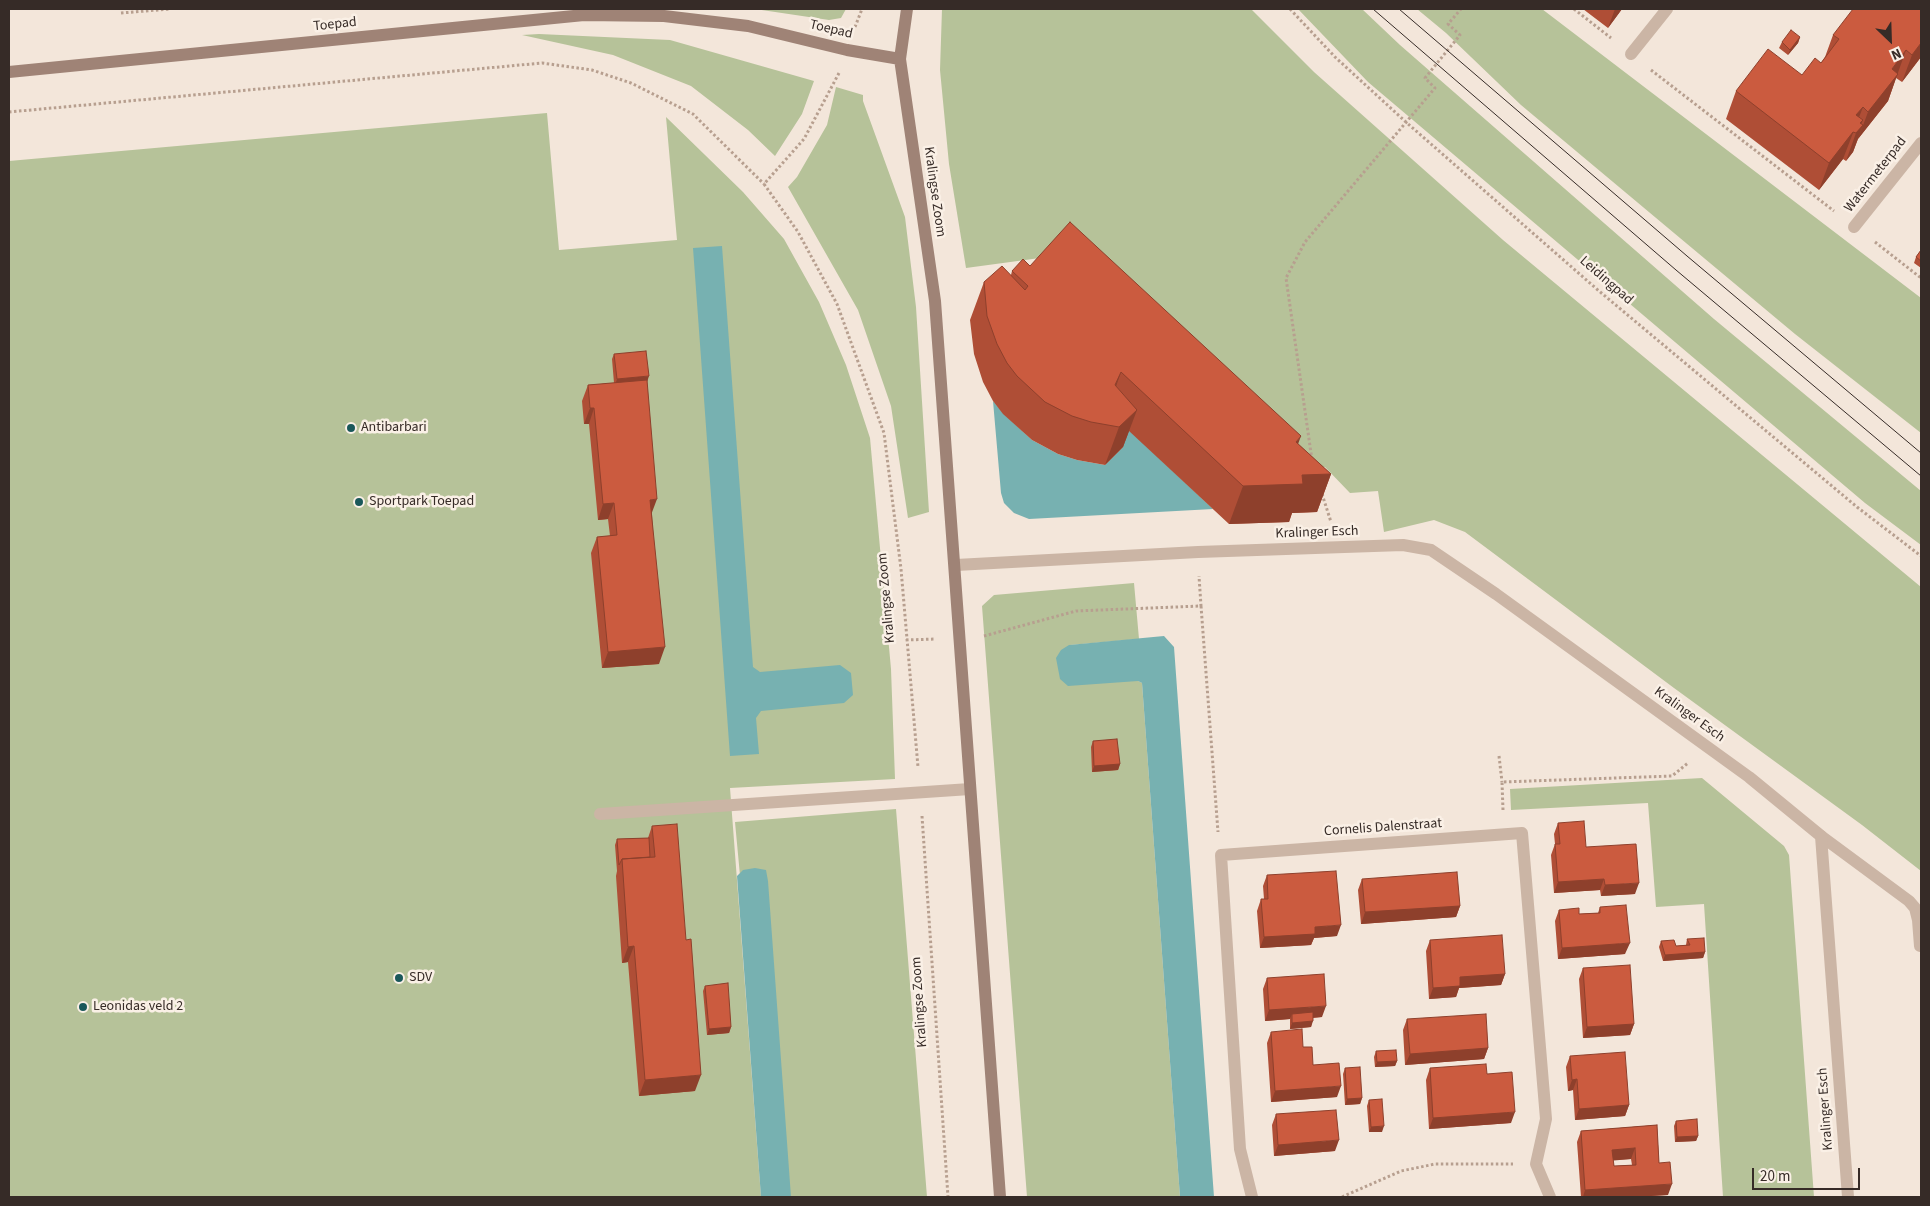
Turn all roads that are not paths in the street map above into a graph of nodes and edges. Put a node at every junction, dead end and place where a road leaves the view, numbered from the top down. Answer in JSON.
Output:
{"nodes":[{"id":1,"x":907,"y":9,"type":"edge"},
{"id":2,"x":1667,"y":9,"type":"edge"},
{"id":3,"x":1631,"y":54,"type":"road end"},
{"id":4,"x":900,"y":60,"type":"junction"},
{"id":5,"x":9,"y":72,"type":"edge"},
{"id":6,"x":1921,"y":143,"type":"edge"},
{"id":7,"x":1854,"y":227,"type":"road end"},
{"id":8,"x":956,"y":565,"type":"junction"},
{"id":9,"x":970,"y":789,"type":"junction"},
{"id":10,"x":600,"y":814,"type":"dead end"},
{"id":11,"x":1820,"y":836,"type":"junction"},
{"id":12,"x":1920,"y":946,"type":"dead end"},
{"id":13,"x":1000,"y":1197,"type":"edge"},
{"id":14,"x":1252,"y":1197,"type":"edge"},
{"id":15,"x":1550,"y":1197,"type":"edge"},
{"id":16,"x":1848,"y":1197,"type":"edge"}],
"edges":[{"from":1,"to":4,"type":"street","name":"Kralingse Zoom"},
{"from":2,"to":3,"type":"street"},
{"from":4,"to":5,"type":"street","name":"Toepad"},
{"from":4,"to":8,"type":"street","name":"Kralingse Zoom"},
{"from":6,"to":7,"type":"street","name":"Watermeterpad"},
{"from":8,"to":9,"type":"street","name":"Kralingse Zoom"},
{"from":8,"to":11,"type":"street","name":"Kralinger Esch"},
{"from":9,"to":10,"type":"street"},
{"from":9,"to":13,"type":"street","name":"Kralingse Zoom"},
{"from":11,"to":12,"type":"street"},
{"from":11,"to":16,"type":"street","name":"Kralinger Esch"},
{"from":14,"to":15,"type":"street","name":"Cornelis Dalenstraat"}]}
